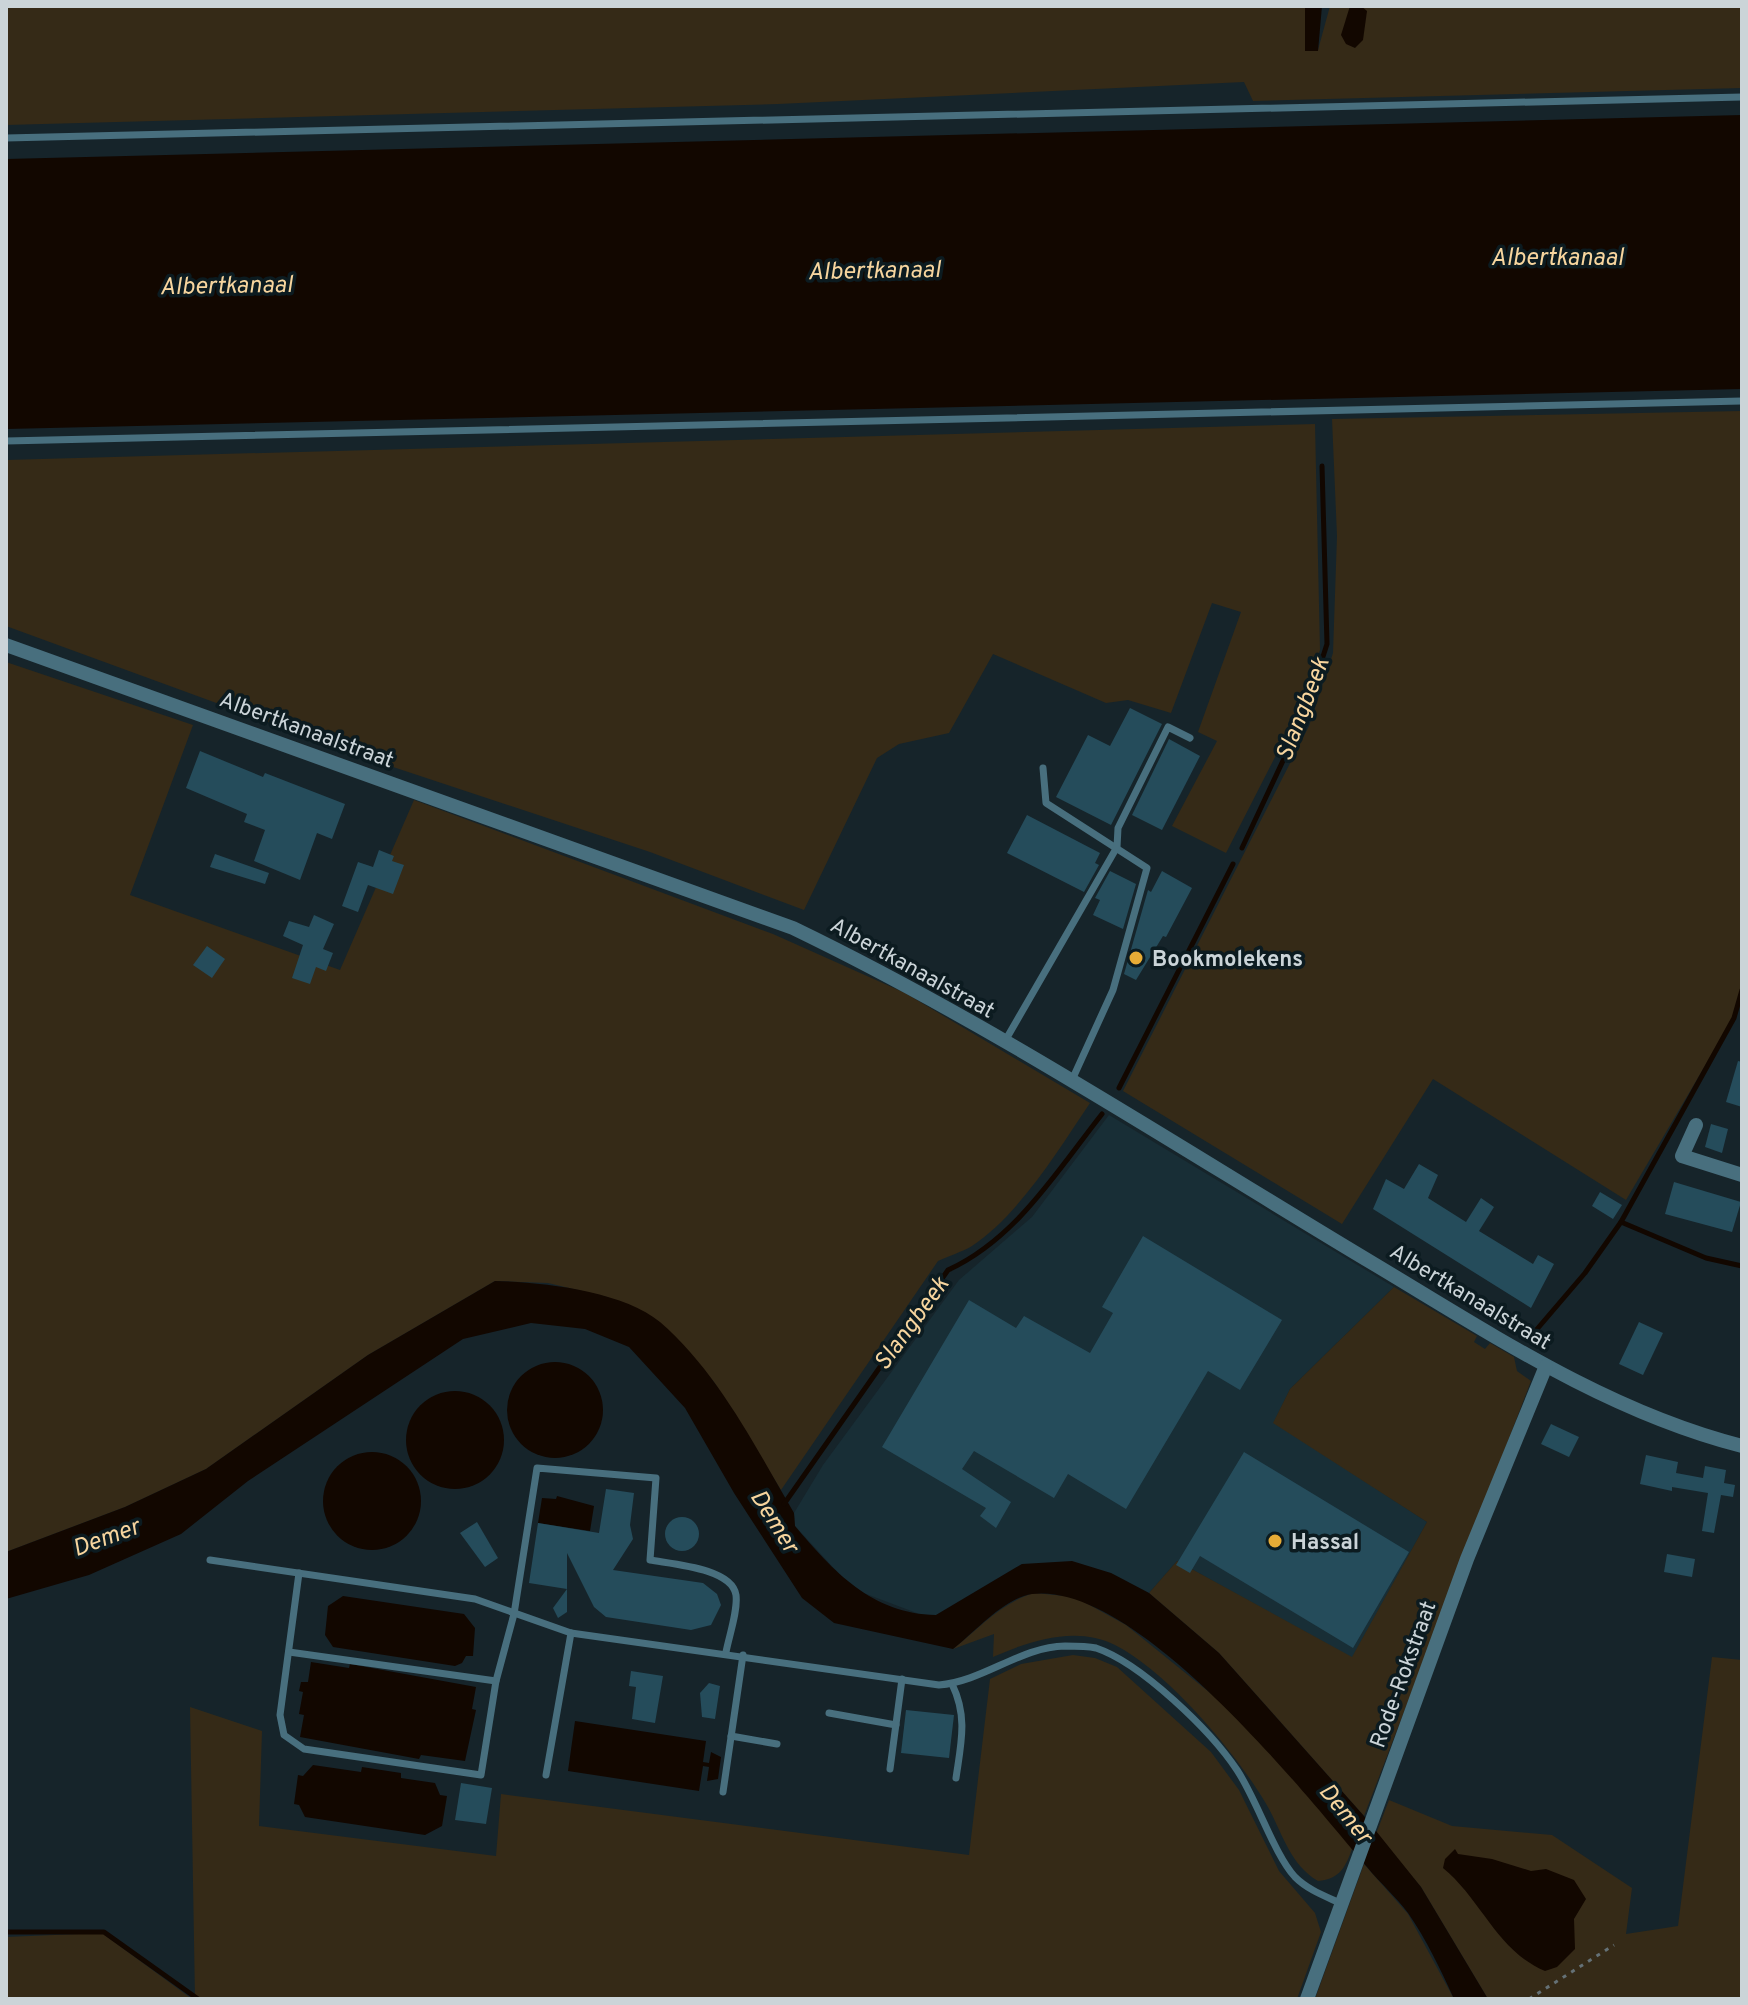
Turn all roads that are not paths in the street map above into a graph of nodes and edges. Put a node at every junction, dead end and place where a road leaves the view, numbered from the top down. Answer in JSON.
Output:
{"nodes":[{"id":1,"x":1742,"y":97,"type":"edge"},
{"id":2,"x":6,"y":138,"type":"edge"},
{"id":3,"x":1742,"y":401,"type":"edge"},
{"id":4,"x":6,"y":441,"type":"edge"},
{"id":5,"x":6,"y":645,"type":"edge"},
{"id":6,"x":1190,"y":738,"type":"dead end"},
{"id":7,"x":1043,"y":768,"type":"dead end"},
{"id":8,"x":1117,"y":847,"type":"junction"},
{"id":9,"x":1004,"y":1043,"type":"junction"},
{"id":10,"x":1071,"y":1082,"type":"junction"},
{"id":11,"x":1696,"y":1125,"type":"dead end"},
{"id":12,"x":1742,"y":1175,"type":"edge"},
{"id":13,"x":1546,"y":1366,"type":"junction"},
{"id":14,"x":1742,"y":1446,"type":"edge"},
{"id":15,"x":210,"y":1560,"type":"dead end"},
{"id":16,"x":299,"y":1573,"type":"junction"},
{"id":17,"x":514,"y":1614,"type":"junction"},
{"id":18,"x":571,"y":1633,"type":"junction"},
{"id":19,"x":289,"y":1652,"type":"junction"},
{"id":20,"x":726,"y":1652,"type":"junction"},
{"id":21,"x":743,"y":1655,"type":"junction"},
{"id":22,"x":902,"y":1679,"type":"junction"},
{"id":23,"x":496,"y":1681,"type":"junction"},
{"id":24,"x":952,"y":1684,"type":"junction"},
{"id":25,"x":829,"y":1713,"type":"dead end"},
{"id":26,"x":896,"y":1725,"type":"junction"},
{"id":27,"x":731,"y":1736,"type":"junction"},
{"id":28,"x":777,"y":1744,"type":"dead end"},
{"id":29,"x":890,"y":1769,"type":"dead end"},
{"id":30,"x":546,"y":1775,"type":"dead end"},
{"id":31,"x":956,"y":1778,"type":"dead end"},
{"id":32,"x":723,"y":1792,"type":"dead end"},
{"id":33,"x":1342,"y":1904,"type":"junction"},
{"id":34,"x":1307,"y":1999,"type":"edge"}],
"edges":[{"from":1,"to":2,"type":"lane"},
{"from":3,"to":4,"type":"lane"},
{"from":5,"to":9,"type":"street","name":"Albertkanaalstraat"},
{"from":6,"to":8,"type":"lane"},
{"from":7,"to":8,"type":"lane"},
{"from":8,"to":9,"type":"lane"},
{"from":8,"to":10,"type":"lane"},
{"from":9,"to":10,"type":"street","name":"Albertkanaalstraat"},
{"from":10,"to":13,"type":"street","name":"Albertkanaalstraat"},
{"from":11,"to":12,"type":"street"},
{"from":13,"to":14,"type":"street","name":"Albertkanaalstraat"},
{"from":13,"to":33,"type":"street","name":"Rode-Rokstraat"},
{"from":15,"to":16,"type":"lane"},
{"from":16,"to":17,"type":"lane"},
{"from":16,"to":19,"type":"lane"},
{"from":17,"to":18,"type":"lane"},
{"from":17,"to":20,"type":"lane"},
{"from":17,"to":23,"type":"lane"},
{"from":18,"to":20,"type":"lane"},
{"from":18,"to":30,"type":"lane"},
{"from":19,"to":23,"type":"lane"},
{"from":19,"to":23,"type":"lane"},
{"from":20,"to":21,"type":"lane"},
{"from":21,"to":22,"type":"lane"},
{"from":21,"to":27,"type":"lane"},
{"from":22,"to":24,"type":"lane"},
{"from":22,"to":26,"type":"lane"},
{"from":24,"to":31,"type":"lane"},
{"from":24,"to":33,"type":"lane"},
{"from":25,"to":26,"type":"lane"},
{"from":26,"to":29,"type":"lane"},
{"from":27,"to":28,"type":"lane"},
{"from":27,"to":32,"type":"lane"},
{"from":33,"to":34,"type":"street","name":"Rode-Rokstraat"}]}
